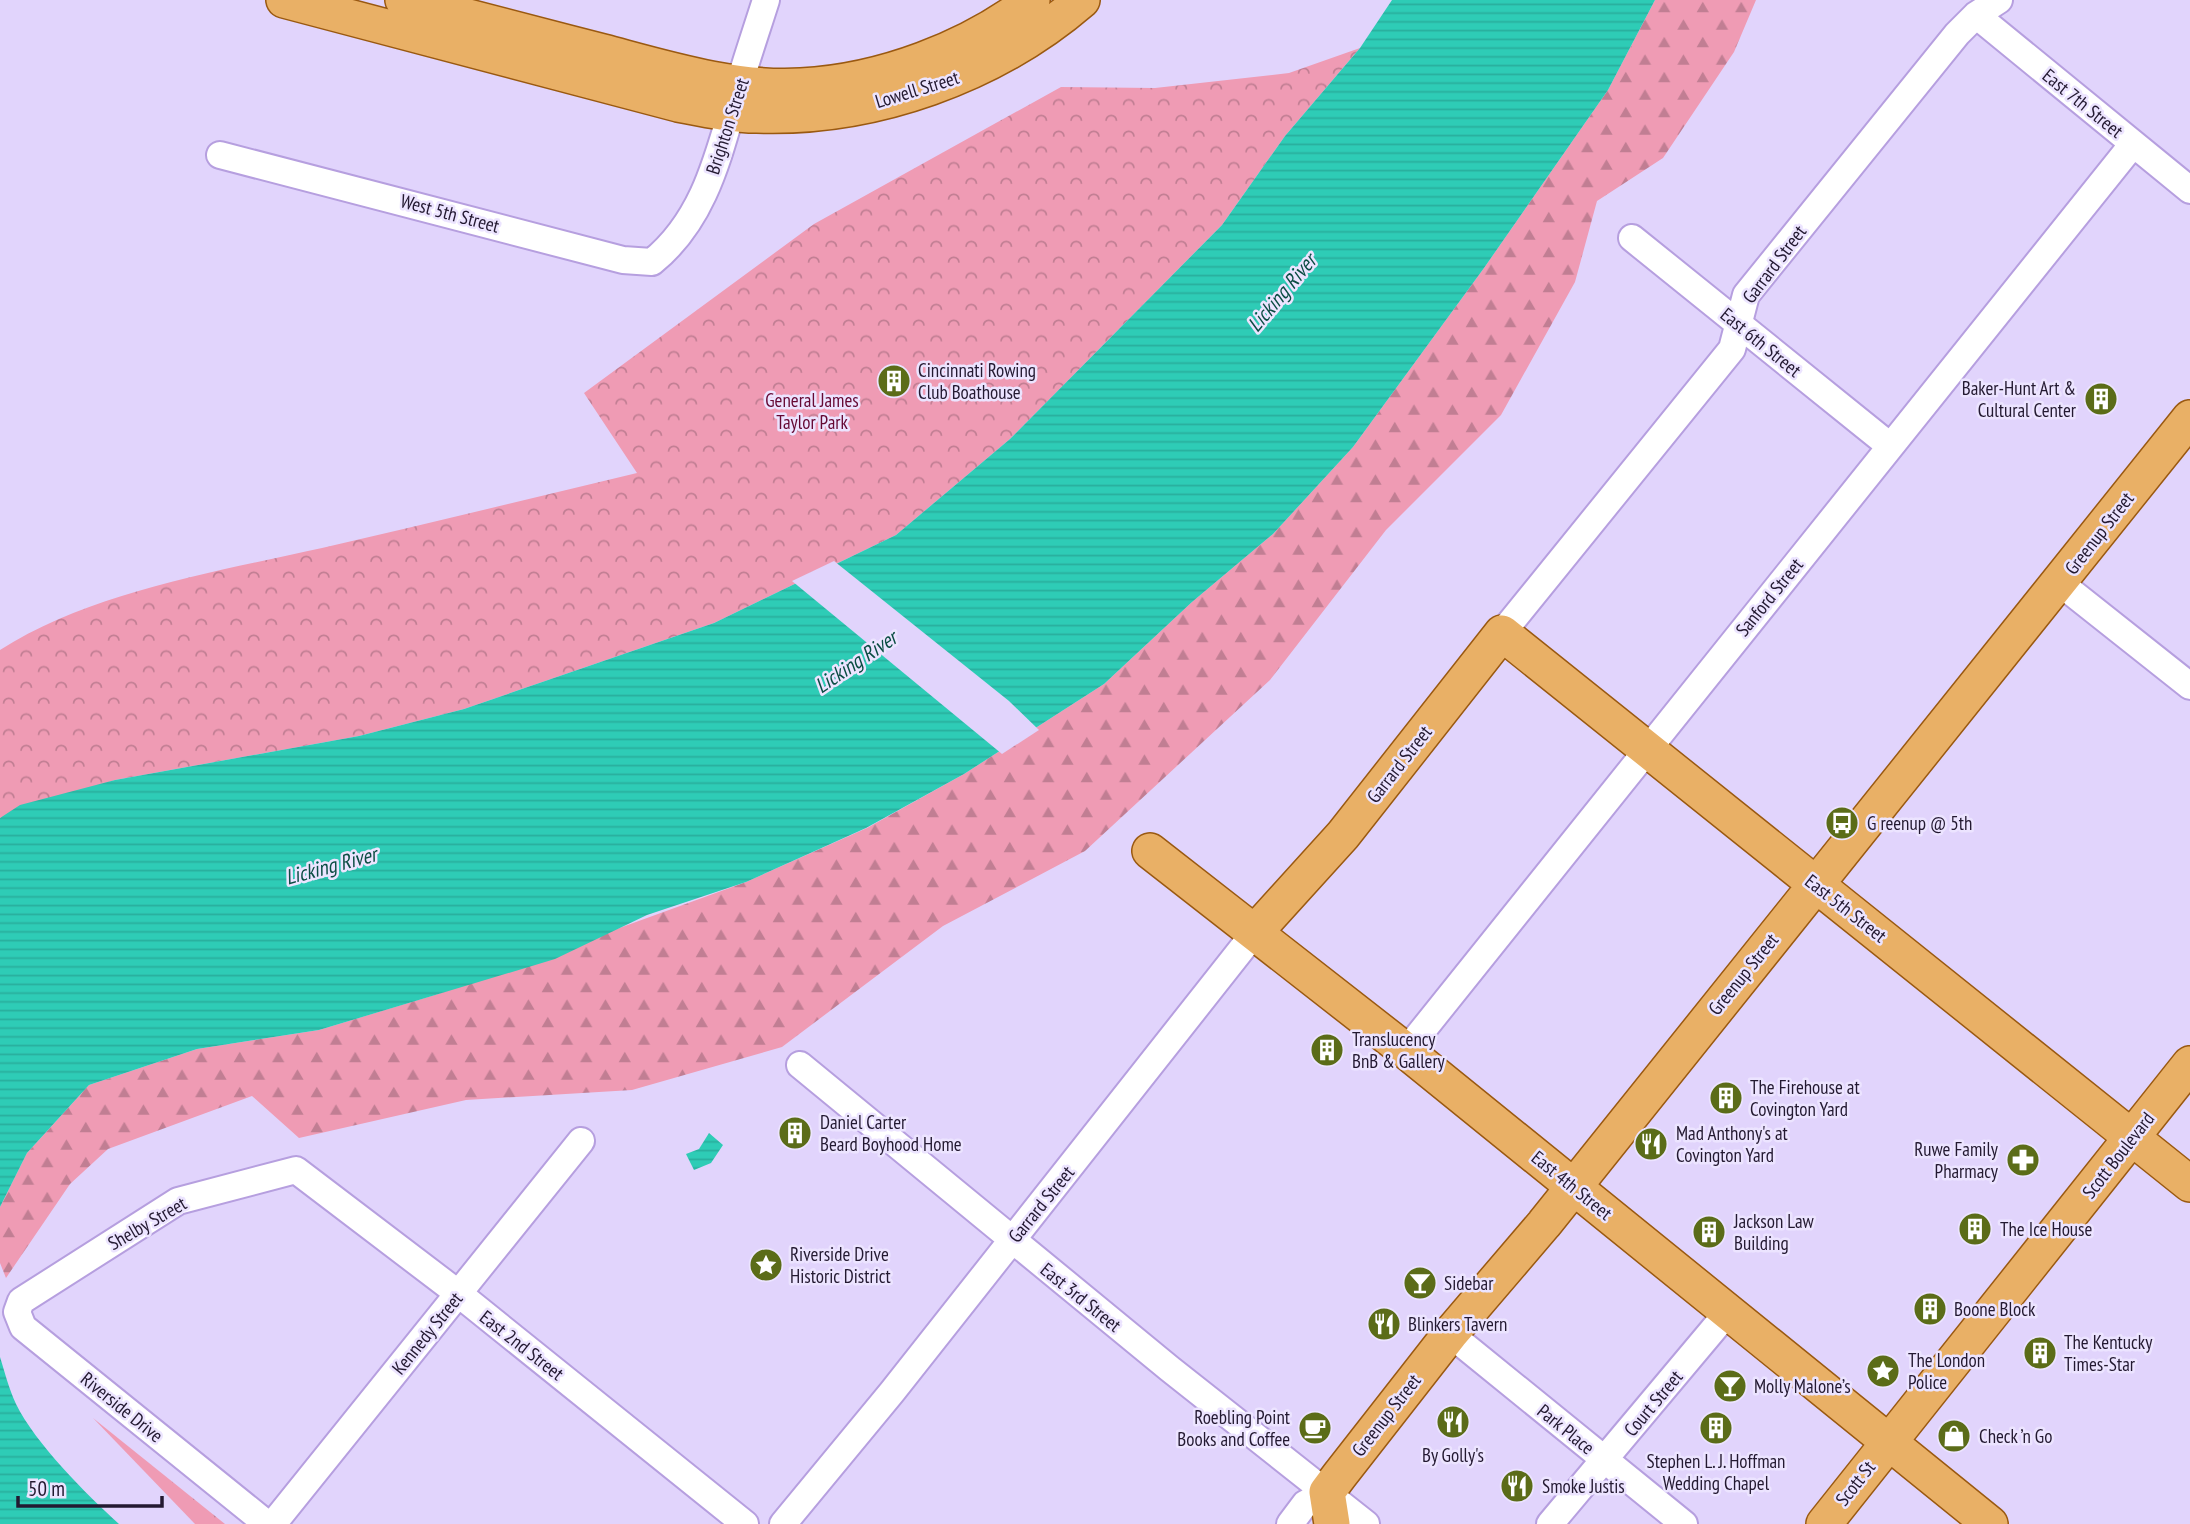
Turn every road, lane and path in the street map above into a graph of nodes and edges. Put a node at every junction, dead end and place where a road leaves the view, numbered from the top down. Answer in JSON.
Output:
{"nodes":[{"id":1,"x":284,"y":0,"type":"edge"},
{"id":2,"x":403,"y":0,"type":"edge"},
{"id":3,"x":766,"y":0,"type":"edge"},
{"id":4,"x":1032,"y":0,"type":"edge"},
{"id":5,"x":1082,"y":0,"type":"edge"},
{"id":6,"x":1999,"y":0,"type":"edge"},
{"id":7,"x":1976,"y":15,"type":"junction"},
{"id":8,"x":736,"y":98,"type":"junction"},
{"id":9,"x":2133,"y":144,"type":"junction"},
{"id":10,"x":220,"y":155,"type":"dead end"},
{"id":11,"x":2190,"y":190,"type":"edge"},
{"id":12,"x":1632,"y":238,"type":"dead end"},
{"id":13,"x":673,"y":244,"type":"joint"},
{"id":14,"x":1737,"y":322,"type":"junction"},
{"id":15,"x":2190,"y":418,"type":"edge"},
{"id":16,"x":1890,"y":446,"type":"junction"},
{"id":17,"x":2060,"y":583,"type":"junction"},
{"id":18,"x":1502,"y":633,"type":"junction"},
{"id":19,"x":2190,"y":686,"type":"edge"},
{"id":20,"x":1648,"y":749,"type":"junction"},
{"id":21,"x":1150,"y":850,"type":"dead end"},
{"id":22,"x":1815,"y":884,"type":"junction"},
{"id":23,"x":1256,"y":931,"type":"junction"},
{"id":24,"x":1406,"y":1051,"type":"junction"},
{"id":25,"x":2190,"y":1064,"type":"edge"},
{"id":26,"x":800,"y":1065,"type":"dead end"},
{"id":27,"x":2132,"y":1137,"type":"junction"},
{"id":28,"x":581,"y":1140,"type":"dead end"},
{"id":29,"x":296,"y":1170,"type":"joint"},
{"id":30,"x":2190,"y":1184,"type":"edge"},
{"id":31,"x":1573,"y":1187,"type":"junction"},
{"id":32,"x":1012,"y":1240,"type":"junction"},
{"id":33,"x":458,"y":1294,"type":"junction"},
{"id":34,"x":17,"y":1312,"type":"joint"},
{"id":35,"x":1728,"y":1312,"type":"junction"},
{"id":36,"x":1450,"y":1334,"type":"junction"},
{"id":37,"x":1887,"y":1442,"type":"junction"},
{"id":38,"x":1605,"y":1460,"type":"junction"},
{"id":39,"x":1329,"y":1508,"type":"edge"},
{"id":40,"x":267,"y":1524,"type":"edge"},
{"id":41,"x":273,"y":1524,"type":"edge"},
{"id":42,"x":745,"y":1524,"type":"edge"},
{"id":43,"x":783,"y":1524,"type":"edge"},
{"id":44,"x":1290,"y":1524,"type":"edge"},
{"id":45,"x":1366,"y":1524,"type":"edge"},
{"id":46,"x":1550,"y":1524,"type":"edge"},
{"id":47,"x":1684,"y":1524,"type":"edge"},
{"id":48,"x":1824,"y":1524,"type":"edge"},
{"id":49,"x":1990,"y":1524,"type":"edge"}],
"edges":[{"from":1,"to":8,"type":"main road"},
{"from":2,"to":8,"type":"main road"},
{"from":3,"to":8,"type":"street","name":"Brighton Street"},
{"from":4,"to":8,"type":"main road","name":"Lowell Street"},
{"from":5,"to":8,"type":"main road","name":"Lowell Street"},
{"from":6,"to":7,"type":"street","name":"Garrard Street"},
{"from":7,"to":9,"type":"street","name":"East 7th Street"},
{"from":7,"to":14,"type":"street","name":"Garrard Street"},
{"from":8,"to":13,"type":"street","name":"Brighton Street"},
{"from":9,"to":11,"type":"street","name":"East 7th Street"},
{"from":9,"to":16,"type":"street","name":"Sanford Street"},
{"from":10,"to":13,"type":"street","name":"West 5th Street"},
{"from":12,"to":14,"type":"street","name":"East 6th Street"},
{"from":14,"to":16,"type":"street","name":"East 6th Street"},
{"from":14,"to":18,"type":"street","name":"Garrard Street"},
{"from":15,"to":17,"type":"main road","name":"Greenup Street"},
{"from":16,"to":20,"type":"street","name":"Sanford Street"},
{"from":17,"to":19,"type":"street"},
{"from":17,"to":22,"type":"main road","name":"Greenup Street"},
{"from":18,"to":20,"type":"main road","name":"East 5th Street"},
{"from":18,"to":23,"type":"main road","name":"Garrard Street"},
{"from":20,"to":22,"type":"main road","name":"East 5th Street"},
{"from":20,"to":24,"type":"street","name":"Sanford Street"},
{"from":21,"to":23,"type":"main road","name":"East 4th Street"},
{"from":22,"to":27,"type":"main road","name":"East 5th Street"},
{"from":22,"to":31,"type":"main road","name":"Greenup Street"},
{"from":23,"to":24,"type":"main road","name":"East 4th Street"},
{"from":23,"to":32,"type":"street","name":"Garrard Street"},
{"from":24,"to":31,"type":"main road","name":"East 4th Street"},
{"from":25,"to":27,"type":"main road","name":"Scott Boulevard"},
{"from":26,"to":32,"type":"street","name":"East 3rd Street"},
{"from":27,"to":30,"type":"main road","name":"East 5th Street"},
{"from":27,"to":37,"type":"main road","name":"Scott Boulevard"},
{"from":28,"to":33,"type":"street","name":"Kennedy Street"},
{"from":29,"to":33,"type":"street","name":"East 2nd Street"},
{"from":29,"to":34,"type":"street","name":"Shelby Street"},
{"from":31,"to":35,"type":"main road","name":"East 4th Street"},
{"from":31,"to":36,"type":"main road","name":"Greenup Street"},
{"from":32,"to":39,"type":"street","name":"East 3rd Street"},
{"from":32,"to":43,"type":"street","name":"Garrard Street"},
{"from":33,"to":41,"type":"street","name":"Kennedy Street"},
{"from":33,"to":42,"type":"street","name":"East 2nd Street"},
{"from":34,"to":40,"type":"street","name":"Riverside Drive"},
{"from":35,"to":37,"type":"main road","name":"East 4th Street"},
{"from":35,"to":38,"type":"street","name":"Court Street"},
{"from":36,"to":38,"type":"street","name":"Park Place"},
{"from":36,"to":39,"type":"main road","name":"Greenup Street"},
{"from":37,"to":48,"type":"main road","name":"Scott St"},
{"from":37,"to":49,"type":"main road","name":"East 4th Street"},
{"from":38,"to":46,"type":"street","name":"Court Street"},
{"from":38,"to":47,"type":"street","name":"Park Place"},
{"from":39,"to":44,"type":"street","name":"Greenup Street"},
{"from":39,"to":45,"type":"street","name":"East 3rd Street"}]}
